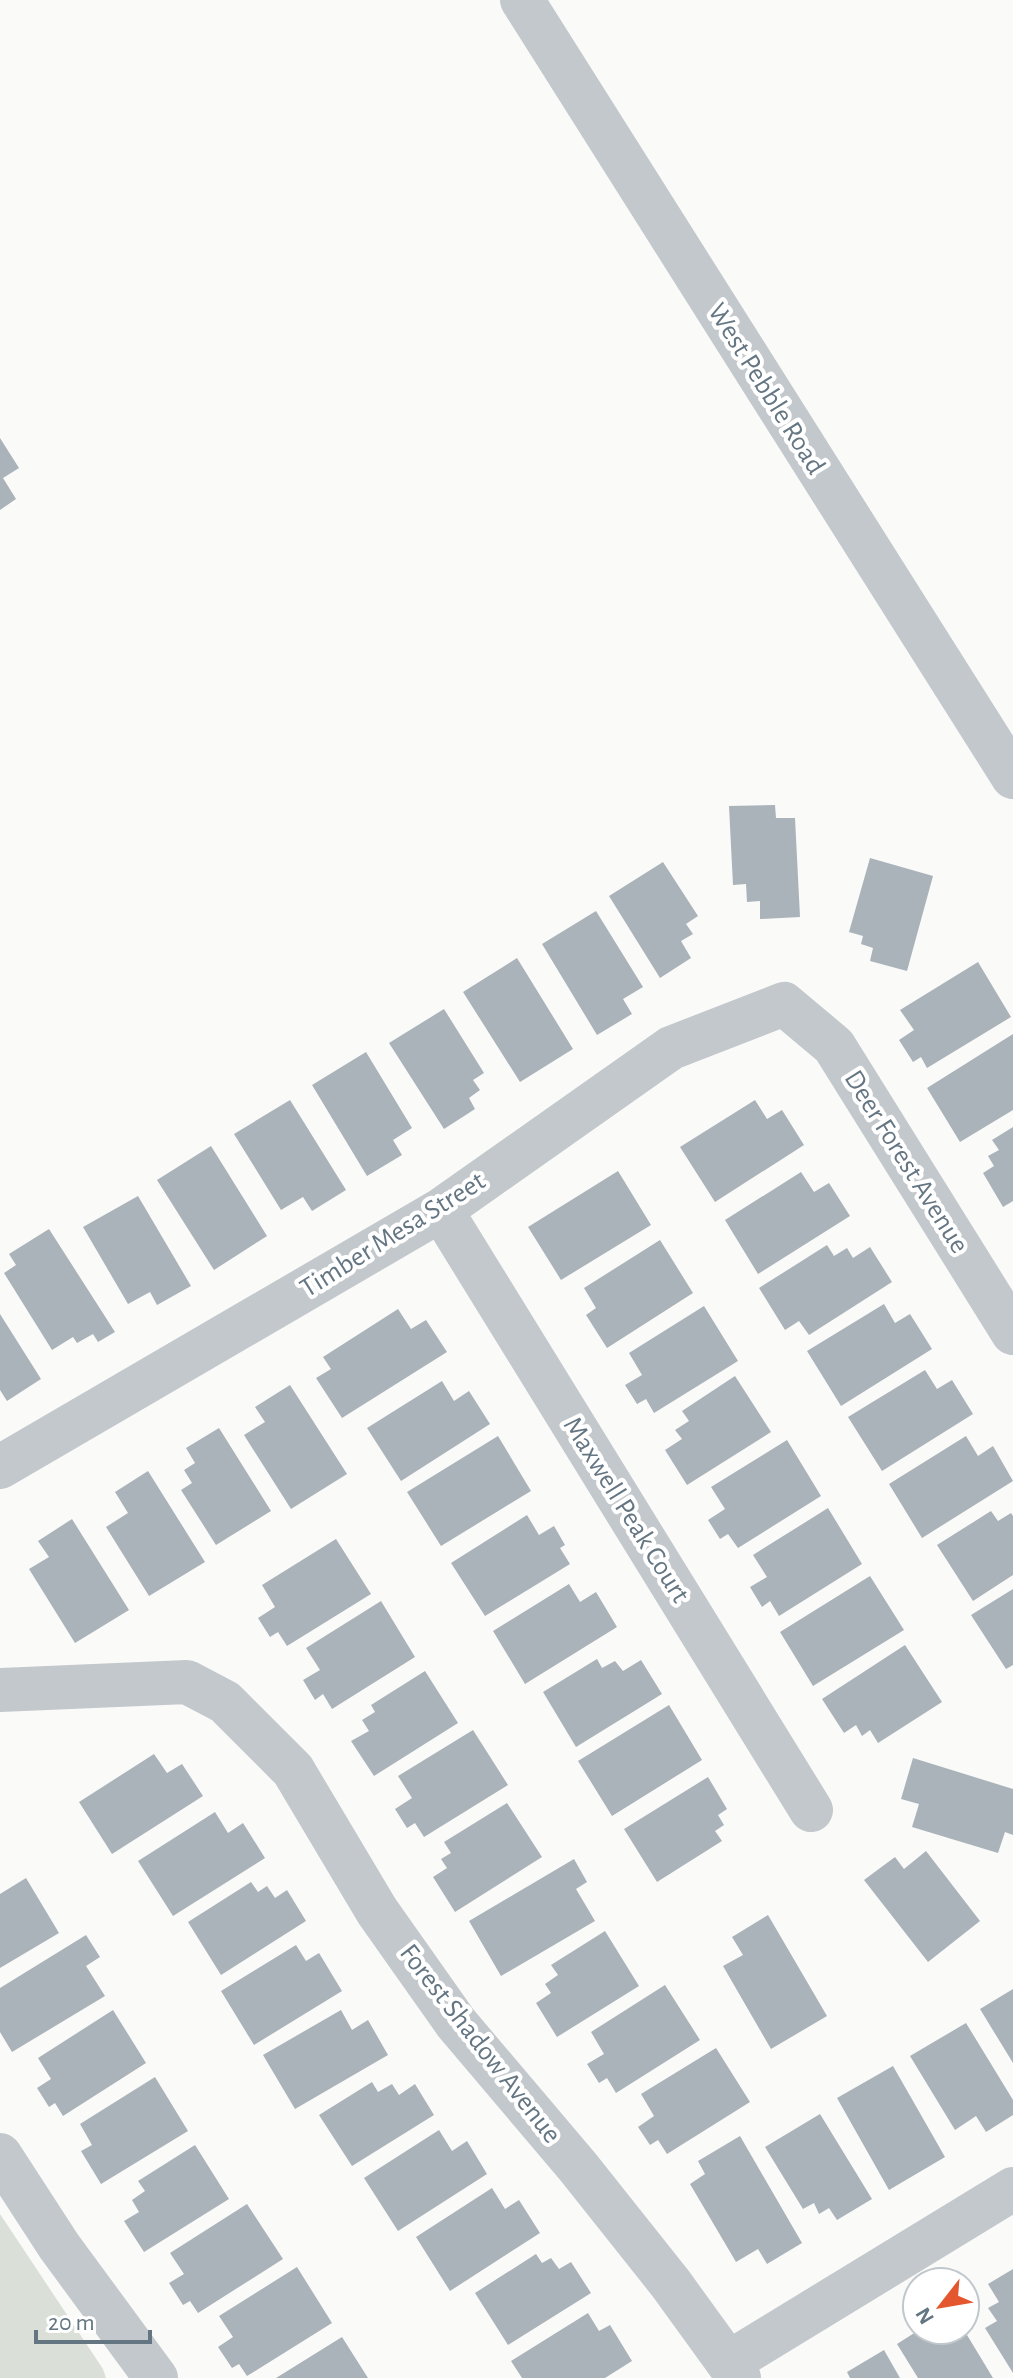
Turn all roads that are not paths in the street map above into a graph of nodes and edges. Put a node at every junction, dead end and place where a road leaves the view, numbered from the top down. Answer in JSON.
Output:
{"nodes":[{"id":1,"x":522,"y":0,"type":"edge"},
{"id":2,"x":1013,"y":777,"type":"edge"},
{"id":3,"x":784,"y":1004,"type":"joint"},
{"id":4,"x":441,"y":1210,"type":"junction"},
{"id":5,"x":1013,"y":1333,"type":"edge"},
{"id":6,"x":0,"y":1467,"type":"edge"},
{"id":7,"x":0,"y":1690,"type":"edge"},
{"id":8,"x":811,"y":1810,"type":"dead end"},
{"id":9,"x":0,"y":2155,"type":"edge"},
{"id":10,"x":1013,"y":2189,"type":"edge"},
{"id":11,"x":733,"y":2370,"type":"edge"},
{"id":12,"x":156,"y":2378,"type":"edge"}],
"edges":[{"from":1,"to":2,"type":"street","name":"West Pebble Road"},
{"from":3,"to":4,"type":"street","name":"Timber Mesa Street"},
{"from":3,"to":5,"type":"street","name":"Deer Forest Avenue"},
{"from":4,"to":6,"type":"street","name":"Timber Mesa Street"},
{"from":4,"to":8,"type":"street","name":"Maxwell Peak Court"},
{"from":7,"to":11,"type":"street","name":"Forest Shadow Avenue"},
{"from":9,"to":12,"type":"street"},
{"from":10,"to":11,"type":"street"}]}
